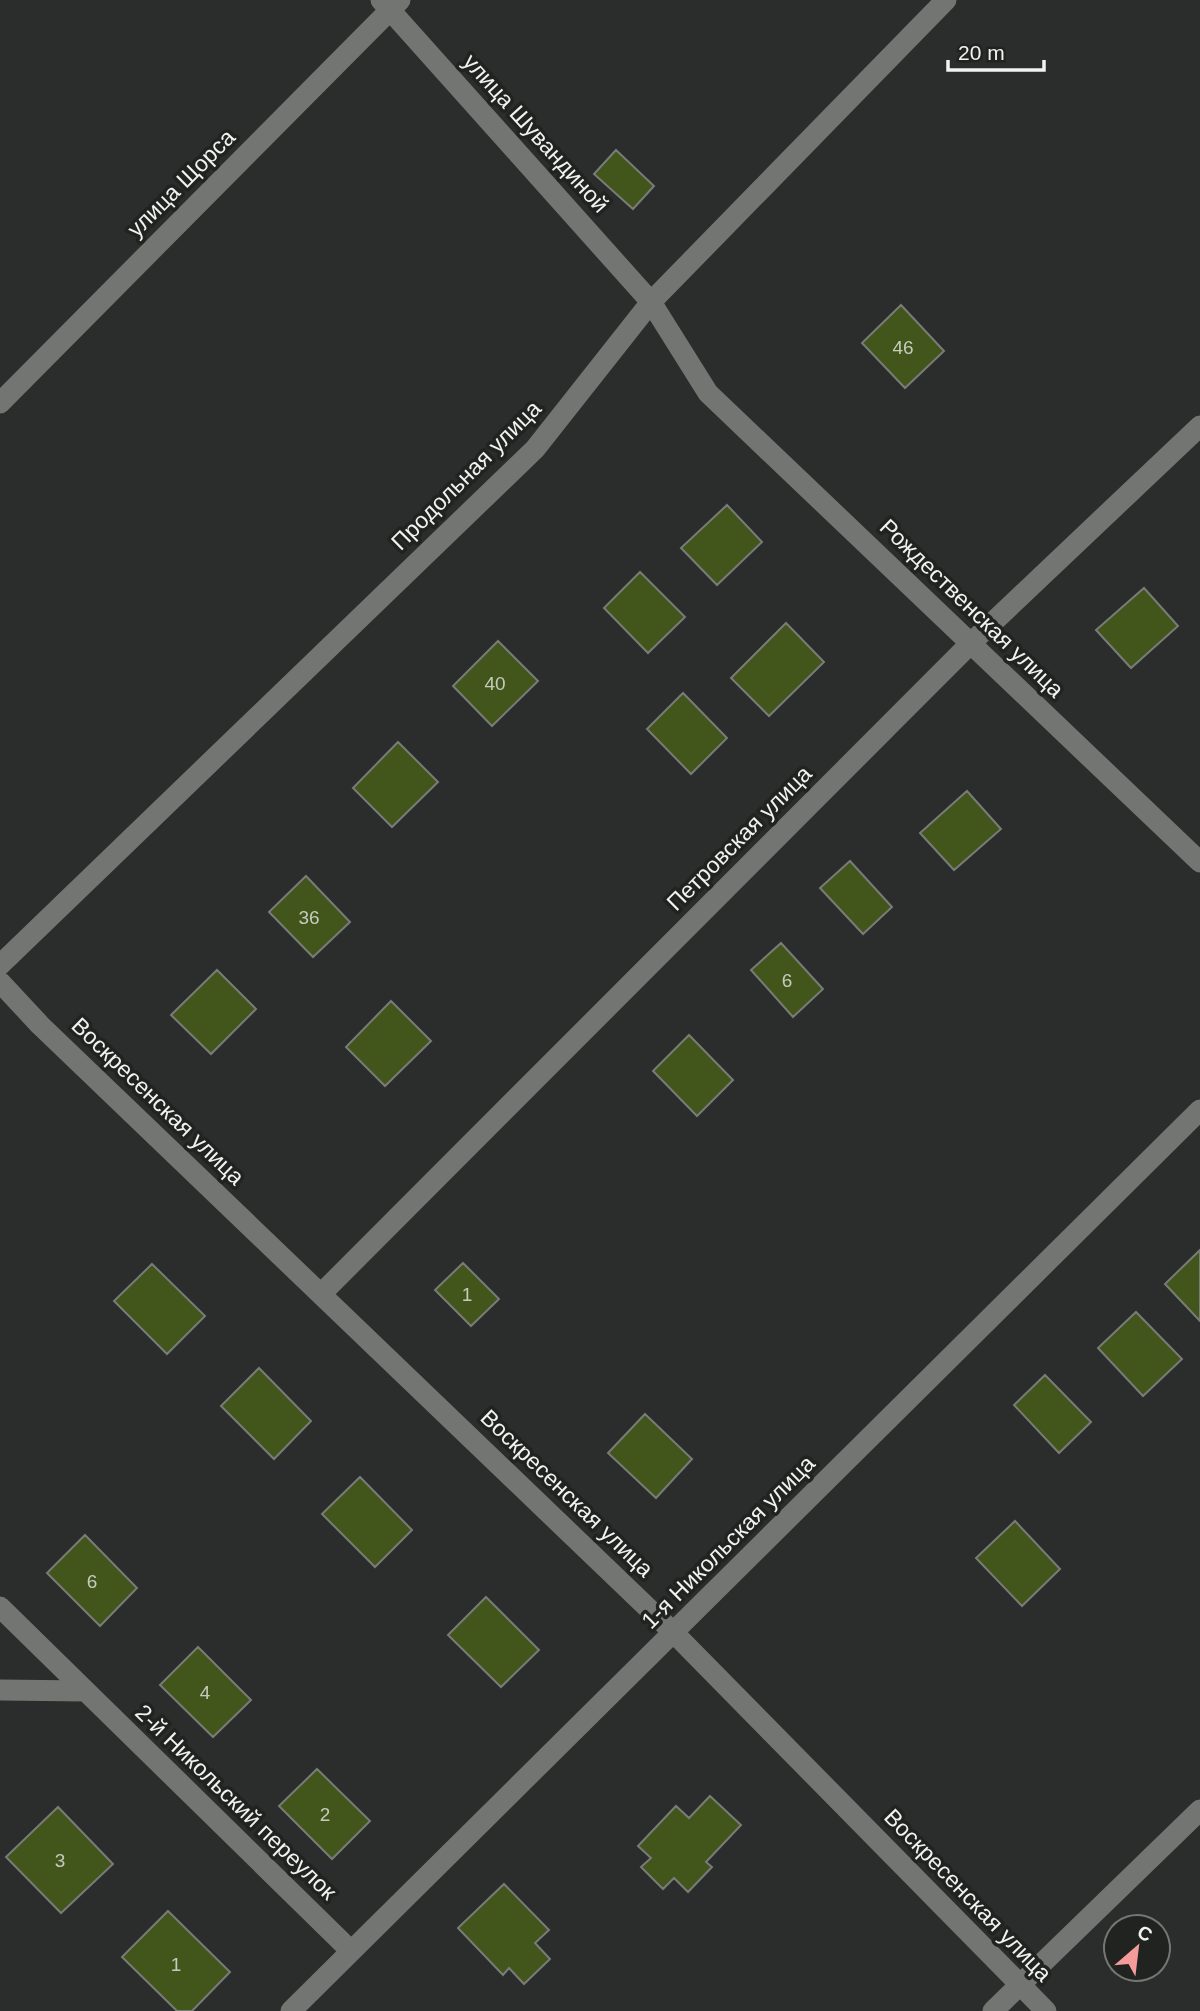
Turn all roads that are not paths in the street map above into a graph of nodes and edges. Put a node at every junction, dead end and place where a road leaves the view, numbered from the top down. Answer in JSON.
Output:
{"nodes":[{"id":1,"x":946,"y":0,"type":"edge"},
{"id":2,"x":391,"y":3,"type":"edge"},
{"id":3,"x":651,"y":302,"type":"junction"},
{"id":4,"x":708,"y":393,"type":"joint"},
{"id":5,"x":0,"y":403,"type":"edge"},
{"id":6,"x":1200,"y":426,"type":"edge"},
{"id":7,"x":971,"y":643,"type":"junction"},
{"id":8,"x":1200,"y":862,"type":"edge"},
{"id":9,"x":0,"y":965,"type":"edge"},
{"id":10,"x":0,"y":982,"type":"edge"},
{"id":11,"x":1200,"y":1110,"type":"edge"},
{"id":12,"x":321,"y":1294,"type":"junction"},
{"id":13,"x":0,"y":1608,"type":"edge"},
{"id":14,"x":674,"y":1633,"type":"junction"},
{"id":15,"x":0,"y":1690,"type":"edge"},
{"id":16,"x":84,"y":1691,"type":"junction"},
{"id":17,"x":1200,"y":1811,"type":"edge"},
{"id":18,"x":351,"y":1951,"type":"junction"},
{"id":19,"x":1019,"y":1985,"type":"junction"},
{"id":20,"x":291,"y":2011,"type":"edge"},
{"id":21,"x":993,"y":2011,"type":"edge"},
{"id":22,"x":1046,"y":2011,"type":"edge"}],
"edges":[{"from":1,"to":3,"type":"street","name":"Продольная улица"},
{"from":2,"to":3,"type":"street","name":"улица Шувандиной"},
{"from":2,"to":5,"type":"street","name":"улица Щорса"},
{"from":3,"to":4,"type":"street","name":"улица Шувандиной"},
{"from":3,"to":9,"type":"street","name":"Продольная улица"},
{"from":4,"to":7,"type":"street","name":"Рождественская улица"},
{"from":6,"to":7,"type":"street","name":"Петровская улица"},
{"from":7,"to":8,"type":"street","name":"Рождественская улица"},
{"from":7,"to":12,"type":"street","name":"Петровская улица"},
{"from":10,"to":12,"type":"street","name":"Воскресенская улица"},
{"from":11,"to":14,"type":"street","name":"1-я Никольская улица"},
{"from":12,"to":14,"type":"street","name":"Воскресенская улица"},
{"from":13,"to":16,"type":"street","name":"2-й Никольский переулок"},
{"from":14,"to":18,"type":"street","name":"1-я Никольская улица"},
{"from":14,"to":19,"type":"street","name":"Воскресенская улица"},
{"from":15,"to":16,"type":"street"},
{"from":16,"to":18,"type":"street","name":"2-й Никольский переулок"},
{"from":17,"to":19,"type":"street"},
{"from":18,"to":20,"type":"street","name":"1-я Никольская улица"},
{"from":19,"to":21,"type":"street"},
{"from":19,"to":22,"type":"street","name":"Воскресенская улица"}]}
